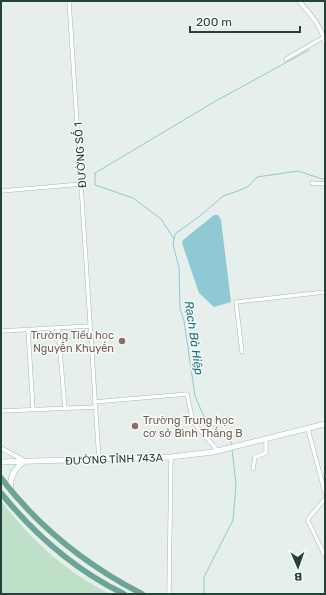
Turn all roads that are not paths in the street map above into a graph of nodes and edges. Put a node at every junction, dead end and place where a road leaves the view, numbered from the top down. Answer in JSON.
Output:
{"nodes":[{"id":1,"x":69,"y":1,"type":"edge"},
{"id":2,"x":299,"y":1,"type":"edge"},
{"id":3,"x":324,"y":37,"type":"junction"},
{"id":4,"x":325,"y":43,"type":"edge"},
{"id":5,"x":286,"y":59,"type":"dead end"},
{"id":6,"x":312,"y":183,"type":"dead end"},
{"id":7,"x":82,"y":184,"type":"junction"},
{"id":8,"x":325,"y":184,"type":"edge"},
{"id":9,"x":1,"y":191,"type":"edge"},
{"id":10,"x":325,"y":292,"type":"edge"},
{"id":11,"x":90,"y":326,"type":"junction"},
{"id":12,"x":58,"y":328,"type":"junction"},
{"id":13,"x":28,"y":330,"type":"junction"},
{"id":14,"x":1,"y":331,"type":"edge"},
{"id":15,"x":242,"y":352,"type":"dead end"},
{"id":16,"x":94,"y":402,"type":"junction"},
{"id":17,"x":95,"y":407,"type":"junction"},
{"id":18,"x":65,"y":409,"type":"junction"},
{"id":19,"x":33,"y":410,"type":"junction"},
{"id":20,"x":1,"y":411,"type":"edge"},
{"id":21,"x":325,"y":424,"type":"edge"},
{"id":22,"x":308,"y":429,"type":"junction"},
{"id":23,"x":266,"y":440,"type":"junction"},
{"id":24,"x":1,"y":448,"type":"edge"},
{"id":25,"x":218,"y":451,"type":"junction"},
{"id":26,"x":272,"y":451,"type":"dead end"},
{"id":27,"x":266,"y":453,"type":"junction"},
{"id":28,"x":171,"y":457,"type":"junction"},
{"id":29,"x":100,"y":460,"type":"junction"},
{"id":30,"x":25,"y":461,"type":"junction"},
{"id":31,"x":1,"y":462,"type":"edge"},
{"id":32,"x":253,"y":469,"type":"dead end"},
{"id":33,"x":1,"y":478,"type":"edge"},
{"id":34,"x":11,"y":492,"type":"junction"},
{"id":35,"x":325,"y":493,"type":"edge"},
{"id":36,"x":2,"y":494,"type":"edge"},
{"id":37,"x":325,"y":499,"type":"edge"},
{"id":38,"x":325,"y":556,"type":"edge"},
{"id":39,"x":80,"y":557,"type":"junction"},
{"id":40,"x":75,"y":565,"type":"junction"},
{"id":41,"x":124,"y":594,"type":"edge"},
{"id":42,"x":142,"y":594,"type":"edge"},
{"id":43,"x":169,"y":594,"type":"edge"}],
"edges":[{"from":1,"to":7,"type":"street","name":"ĐƯỜNG SỐ 1"},
{"from":2,"to":3,"type":"street"},
{"from":3,"to":4,"type":"street"},
{"from":3,"to":5,"type":"street"},
{"from":6,"to":8,"type":"street"},
{"from":7,"to":9,"type":"street"},
{"from":7,"to":11,"type":"street","name":"ĐƯỜNG SỐ 1"},
{"from":10,"to":15,"type":"street"},
{"from":11,"to":12,"type":"street"},
{"from":11,"to":16,"type":"street","name":"ĐƯỜNG SỐ 1"},
{"from":12,"to":13,"type":"street"},
{"from":12,"to":18,"type":"street"},
{"from":13,"to":14,"type":"street"},
{"from":13,"to":19,"type":"street"},
{"from":16,"to":17,"type":"street","name":"ĐƯỜNG SỐ 1"},
{"from":16,"to":25,"type":"street"},
{"from":17,"to":18,"type":"street"},
{"from":17,"to":29,"type":"street","name":"ĐƯỜNG SỐ 1"},
{"from":18,"to":19,"type":"street"},
{"from":19,"to":20,"type":"street"},
{"from":21,"to":22,"type":"main road"},
{"from":22,"to":23,"type":"main road"},
{"from":22,"to":35,"type":"street"},
{"from":23,"to":25,"type":"main road","name":"ĐƯỜNG TỈNH 743A"},
{"from":23,"to":27,"type":"street"},
{"from":24,"to":30,"type":"street"},
{"from":25,"to":28,"type":"main road","name":"ĐƯỜNG TỈNH 743A"},
{"from":26,"to":27,"type":"street"},
{"from":27,"to":32,"type":"street"},
{"from":28,"to":29,"type":"main road","name":"ĐƯỜNG TỈNH 743A"},
{"from":28,"to":43,"type":"street"},
{"from":29,"to":30,"type":"main road","name":"ĐƯỜNG TỈNH 743A"},
{"from":30,"to":31,"type":"main road","name":"ĐƯỜNG TỈNH 743A"},
{"from":30,"to":34,"type":"main road"},
{"from":33,"to":34,"type":"main road"},
{"from":34,"to":39,"type":"main road"},
{"from":36,"to":40,"type":"main road"},
{"from":37,"to":38,"type":"street"},
{"from":39,"to":40,"type":"main road"},
{"from":39,"to":42,"type":"main road"},
{"from":40,"to":41,"type":"main road"}]}
